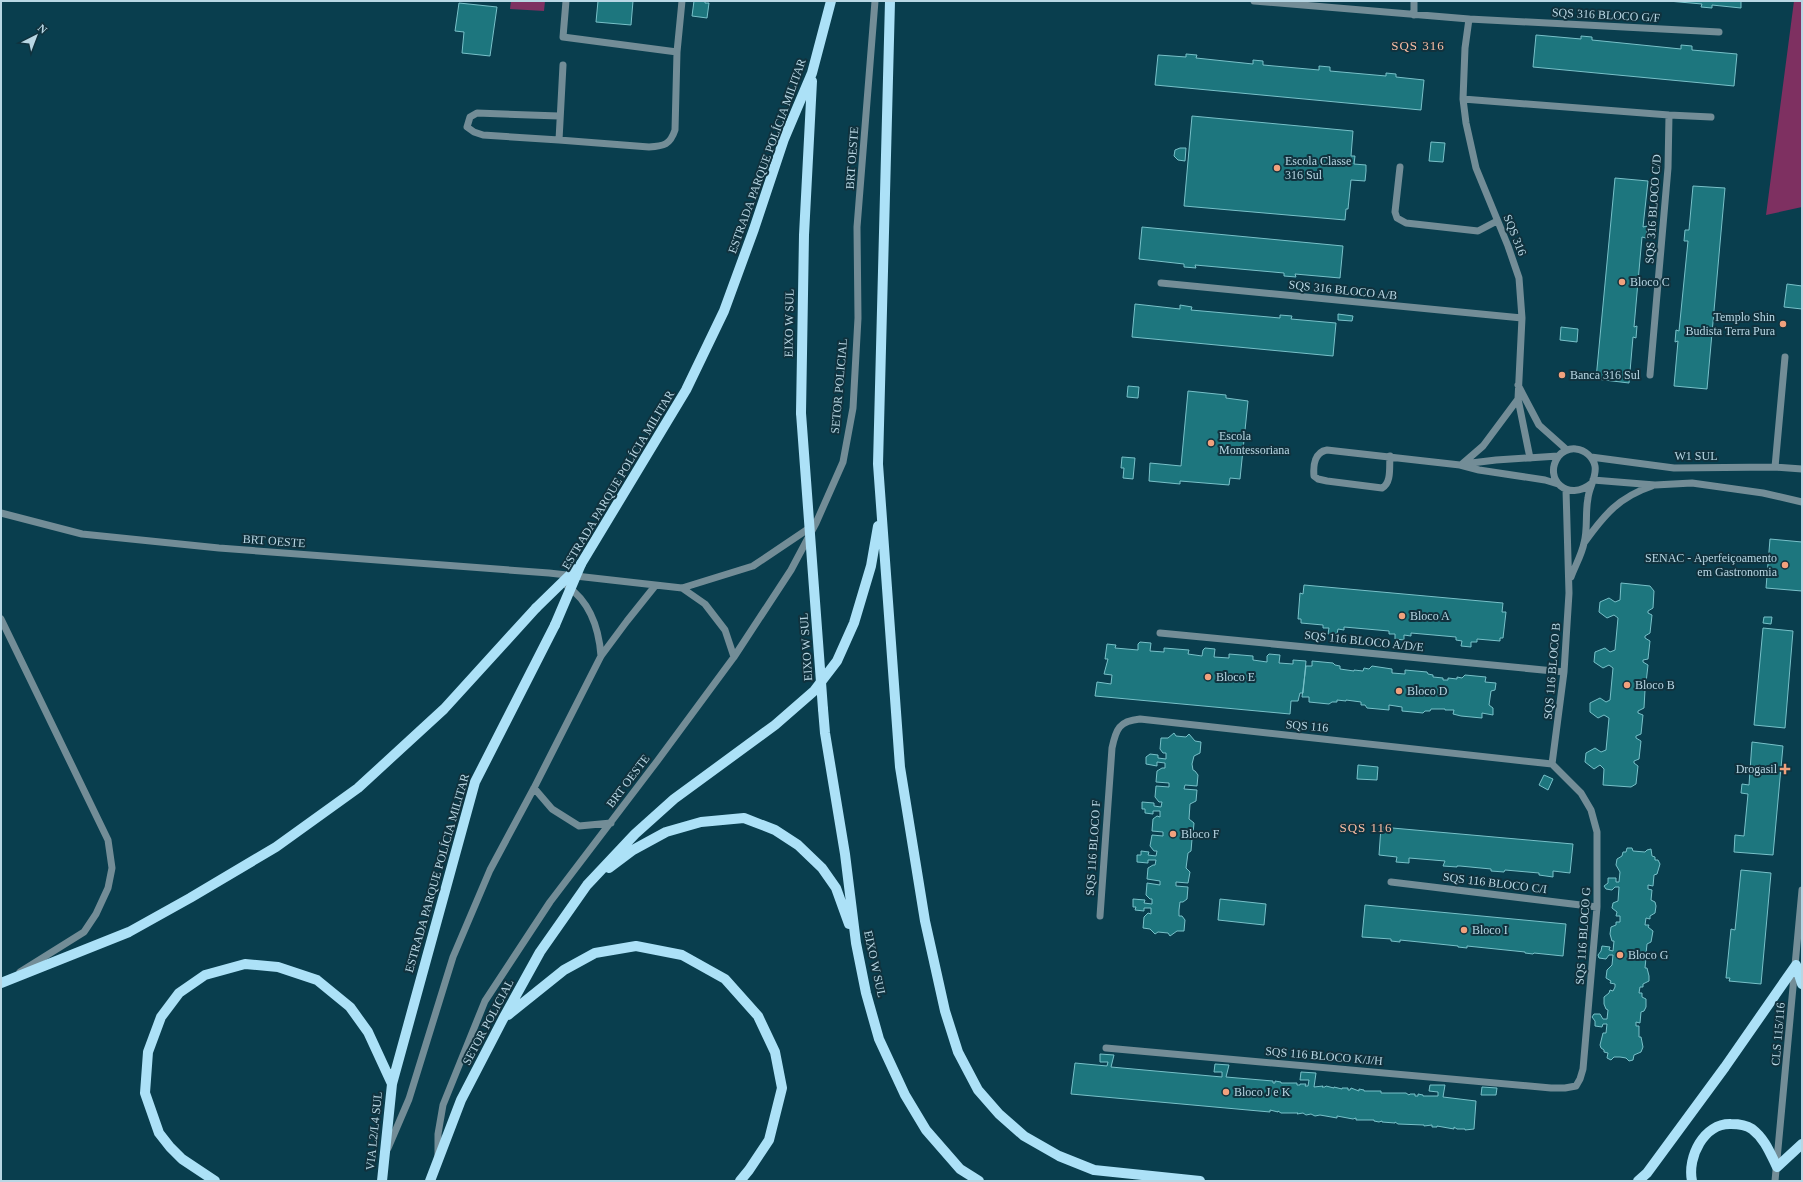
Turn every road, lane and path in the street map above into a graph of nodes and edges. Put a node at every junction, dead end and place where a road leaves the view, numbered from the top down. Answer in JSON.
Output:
{"nodes":[{"id":1,"x":566,"y":1,"type":"edge"},
{"id":2,"x":682,"y":1,"type":"edge"},
{"id":3,"x":831,"y":1,"type":"edge"},
{"id":4,"x":875,"y":1,"type":"edge"},
{"id":5,"x":890,"y":1,"type":"edge"},
{"id":6,"x":1414,"y":1,"type":"edge"},
{"id":7,"x":1258,"y":2,"type":"edge"},
{"id":8,"x":1414,"y":15,"type":"junction"},
{"id":9,"x":1469,"y":19,"type":"junction"},
{"id":10,"x":1719,"y":32,"type":"dead end"},
{"id":11,"x":677,"y":52,"type":"junction"},
{"id":12,"x":563,"y":65,"type":"dead end"},
{"id":13,"x":812,"y":73,"type":"junction"},
{"id":14,"x":1463,"y":99,"type":"junction"},
{"id":15,"x":1670,"y":115,"type":"junction"},
{"id":16,"x":559,"y":116,"type":"junction"},
{"id":17,"x":1711,"y":116,"type":"dead end"},
{"id":18,"x":559,"y":140,"type":"junction"},
{"id":19,"x":1400,"y":168,"type":"dead end"},
{"id":20,"x":1497,"y":221,"type":"junction"},
{"id":21,"x":1161,"y":283,"type":"dead end"},
{"id":22,"x":858,"y":318,"type":"joint"},
{"id":23,"x":1522,"y":318,"type":"junction"},
{"id":24,"x":1785,"y":357,"type":"dead end"},
{"id":25,"x":1650,"y":375,"type":"dead end"},
{"id":26,"x":1518,"y":384,"type":"junction"},
{"id":27,"x":1518,"y":399,"type":"junction"},
{"id":28,"x":1567,"y":450,"type":"junction"},
{"id":29,"x":1390,"y":456,"type":"junction"},
{"id":30,"x":1558,"y":456,"type":"junction"},
{"id":31,"x":1591,"y":457,"type":"junction"},
{"id":32,"x":1530,"y":458,"type":"junction"},
{"id":33,"x":1460,"y":465,"type":"junction"},
{"id":34,"x":1774,"y":467,"type":"junction"},
{"id":35,"x":1802,"y":469,"type":"edge"},
{"id":36,"x":1592,"y":482,"type":"junction"},
{"id":37,"x":1558,"y":484,"type":"junction"},
{"id":38,"x":1655,"y":485,"type":"junction"},
{"id":39,"x":1566,"y":490,"type":"junction"},
{"id":40,"x":1802,"y":502,"type":"edge"},
{"id":41,"x":881,"y":512,"type":"junction"},
{"id":42,"x":1,"y":513,"type":"edge"},
{"id":43,"x":816,"y":523,"type":"junction"},
{"id":44,"x":1584,"y":544,"type":"junction"},
{"id":45,"x":581,"y":564,"type":"junction"},
{"id":46,"x":549,"y":573,"type":"junction"},
{"id":47,"x":1570,"y":579,"type":"junction"},
{"id":48,"x":655,"y":586,"type":"junction"},
{"id":49,"x":682,"y":588,"type":"junction"},
{"id":50,"x":1,"y":619,"type":"edge"},
{"id":51,"x":1160,"y":633,"type":"dead end"},
{"id":52,"x":601,"y":656,"type":"junction"},
{"id":53,"x":734,"y":657,"type":"junction"},
{"id":54,"x":1564,"y":672,"type":"junction"},
{"id":55,"x":1552,"y":764,"type":"junction"},
{"id":56,"x":1109,"y":782,"type":"joint"},
{"id":57,"x":534,"y":788,"type":"junction"},
{"id":58,"x":611,"y":823,"type":"junction"},
{"id":59,"x":1391,"y":882,"type":"dead end"},
{"id":60,"x":587,"y":885,"type":"junction"},
{"id":61,"x":1802,"y":890,"type":"edge"},
{"id":62,"x":1597,"y":907,"type":"junction"},
{"id":63,"x":1100,"y":916,"type":"dead end"},
{"id":64,"x":856,"y":943,"type":"junction"},
{"id":65,"x":1796,"y":965,"type":"junction"},
{"id":66,"x":2,"y":983,"type":"edge"},
{"id":67,"x":1802,"y":984,"type":"edge"},
{"id":68,"x":503,"y":1019,"type":"junction"},
{"id":69,"x":1106,"y":1048,"type":"dead end"},
{"id":70,"x":392,"y":1084,"type":"junction"},
{"id":71,"x":1540,"y":1086,"type":"joint"},
{"id":72,"x":1802,"y":1144,"type":"edge"},
{"id":73,"x":384,"y":1155,"type":"junction"},
{"id":74,"x":438,"y":1160,"type":"junction"},
{"id":75,"x":1777,"y":1167,"type":"junction"},
{"id":76,"x":215,"y":1181,"type":"edge"},
{"id":77,"x":382,"y":1181,"type":"edge"},
{"id":78,"x":430,"y":1181,"type":"edge"},
{"id":79,"x":740,"y":1181,"type":"edge"},
{"id":80,"x":979,"y":1181,"type":"edge"},
{"id":81,"x":1200,"y":1181,"type":"edge"},
{"id":82,"x":1638,"y":1181,"type":"edge"},
{"id":83,"x":1692,"y":1181,"type":"edge"},
{"id":84,"x":1775,"y":1181,"type":"edge"}],
"edges":[{"from":1,"to":11,"type":"street"},
{"from":2,"to":11,"type":"street"},
{"from":3,"to":13,"type":"main road","name":"ESTRADA PARQUE POLÍCIA MILITAR"},
{"from":4,"to":22,"type":"street","name":"BRT OESTE"},
{"from":5,"to":41,"type":"main road"},
{"from":6,"to":8,"type":"street"},
{"from":7,"to":8,"type":"street"},
{"from":8,"to":9,"type":"street"},
{"from":9,"to":10,"type":"street","name":"SQS 316 BLOCO G/F"},
{"from":9,"to":14,"type":"street","name":"SQS 316"},
{"from":11,"to":18,"type":"street"},
{"from":12,"to":16,"type":"street"},
{"from":13,"to":45,"type":"main road","name":"ESTRADA PARQUE POLÍCIA MILITAR"},
{"from":13,"to":64,"type":"main road","name":"EIXO W SUL","bridge":true},
{"from":14,"to":15,"type":"street"},
{"from":14,"to":20,"type":"street","name":"SQS 316"},
{"from":15,"to":17,"type":"street"},
{"from":15,"to":25,"type":"street","name":"SQS 316 BLOCO C/D"},
{"from":16,"to":18,"type":"street"},
{"from":16,"to":18,"type":"street"},
{"from":19,"to":20,"type":"street"},
{"from":20,"to":23,"type":"street","name":"SQS 316"},
{"from":21,"to":23,"type":"street","name":"SQS 316 BLOCO A/B"},
{"from":22,"to":43,"type":"street","name":"SETOR POLICIAL"},
{"from":23,"to":26,"type":"street","name":"SQS 316"},
{"from":24,"to":34,"type":"street"},
{"from":26,"to":27,"type":"street","name":"SQS 316"},
{"from":26,"to":28,"type":"street"},
{"from":27,"to":32,"type":"street","name":"SQS 316"},
{"from":27,"to":33,"type":"street"},
{"from":28,"to":30,"type":"street"},
{"from":28,"to":31,"type":"street"},
{"from":29,"to":29,"type":"street"},
{"from":29,"to":33,"type":"street"},
{"from":30,"to":32,"type":"street"},
{"from":30,"to":37,"type":"street"},
{"from":31,"to":34,"type":"street","name":"W1 SUL"},
{"from":31,"to":36,"type":"street"},
{"from":32,"to":33,"type":"street"},
{"from":33,"to":37,"type":"street"},
{"from":34,"to":35,"type":"street","name":"W1 SUL"},
{"from":36,"to":38,"type":"street"},
{"from":36,"to":39,"type":"street"},
{"from":36,"to":44,"type":"street","name":"SQS 116 BLOCO B"},
{"from":37,"to":39,"type":"street"},
{"from":38,"to":40,"type":"street"},
{"from":38,"to":44,"type":"street","name":"SQS 116 BLOCO B"},
{"from":39,"to":47,"type":"street","name":"SQS 116 BLOCO B"},
{"from":41,"to":60,"type":"main road"},
{"from":41,"to":81,"type":"main road"},
{"from":42,"to":46,"type":"street","name":"BRT OESTE"},
{"from":43,"to":49,"type":"street","name":"BRT OESTE"},
{"from":43,"to":53,"type":"street","name":"BRT OESTE"},
{"from":44,"to":47,"type":"street","name":"SQS 116 BLOCO B"},
{"from":45,"to":66,"type":"main road","bridge":true},
{"from":45,"to":70,"type":"main road","name":"ESTRADA PARQUE POLÍCIA MILITAR","bridge":true},
{"from":46,"to":48,"type":"street","name":"BRT OESTE"},
{"from":46,"to":52,"type":"street"},
{"from":47,"to":54,"type":"street","name":"SQS 116 BLOCO B"},
{"from":48,"to":49,"type":"street","name":"BRT OESTE"},
{"from":48,"to":52,"type":"street"},
{"from":49,"to":53,"type":"street"},
{"from":50,"to":66,"type":"street"},
{"from":51,"to":54,"type":"street","name":"SQS 116 BLOCO A/D/E"},
{"from":52,"to":57,"type":"street"},
{"from":53,"to":58,"type":"street","name":"BRT OESTE"},
{"from":54,"to":55,"type":"street","name":"SQS 116 BLOCO B"},
{"from":55,"to":56,"type":"street","name":"SQS 116"},
{"from":55,"to":62,"type":"street","name":"SQS 116 BLOCO G"},
{"from":56,"to":63,"type":"street","name":"SQS 116 BLOCO F"},
{"from":57,"to":58,"type":"street","name":"BRT OESTE"},
{"from":57,"to":73,"type":"street"},
{"from":58,"to":74,"type":"street"},
{"from":59,"to":62,"type":"street","name":"SQS 116 BLOCO C/I"},
{"from":60,"to":64,"type":"main road"},
{"from":60,"to":68,"type":"main road","name":"SETOR POLICIAL"},
{"from":61,"to":65,"type":"street","name":"CLS 115/116"},
{"from":62,"to":71,"type":"street","name":"SQS 116 BLOCO G"},
{"from":64,"to":80,"type":"main road","name":"EIXO W SUL"},
{"from":65,"to":67,"type":"main road"},
{"from":65,"to":75,"type":"street","name":"CLS 115/116"},
{"from":65,"to":82,"type":"main road"},
{"from":68,"to":74,"type":"main road","name":"SETOR POLICIAL"},
{"from":68,"to":79,"type":"main road"},
{"from":69,"to":71,"type":"street","name":"SQS 116 BLOCO K/J/H"},
{"from":70,"to":73,"type":"main road","name":"VIA L2/L4 SUL"},
{"from":70,"to":76,"type":"main road"},
{"from":72,"to":75,"type":"main road"},
{"from":73,"to":77,"type":"main road","name":"VIA L2/L4 SUL"},
{"from":74,"to":78,"type":"main road","name":"SETOR POLICIAL"},
{"from":75,"to":83,"type":"main road"},
{"from":75,"to":84,"type":"street","name":"CLS 115/116"}]}
